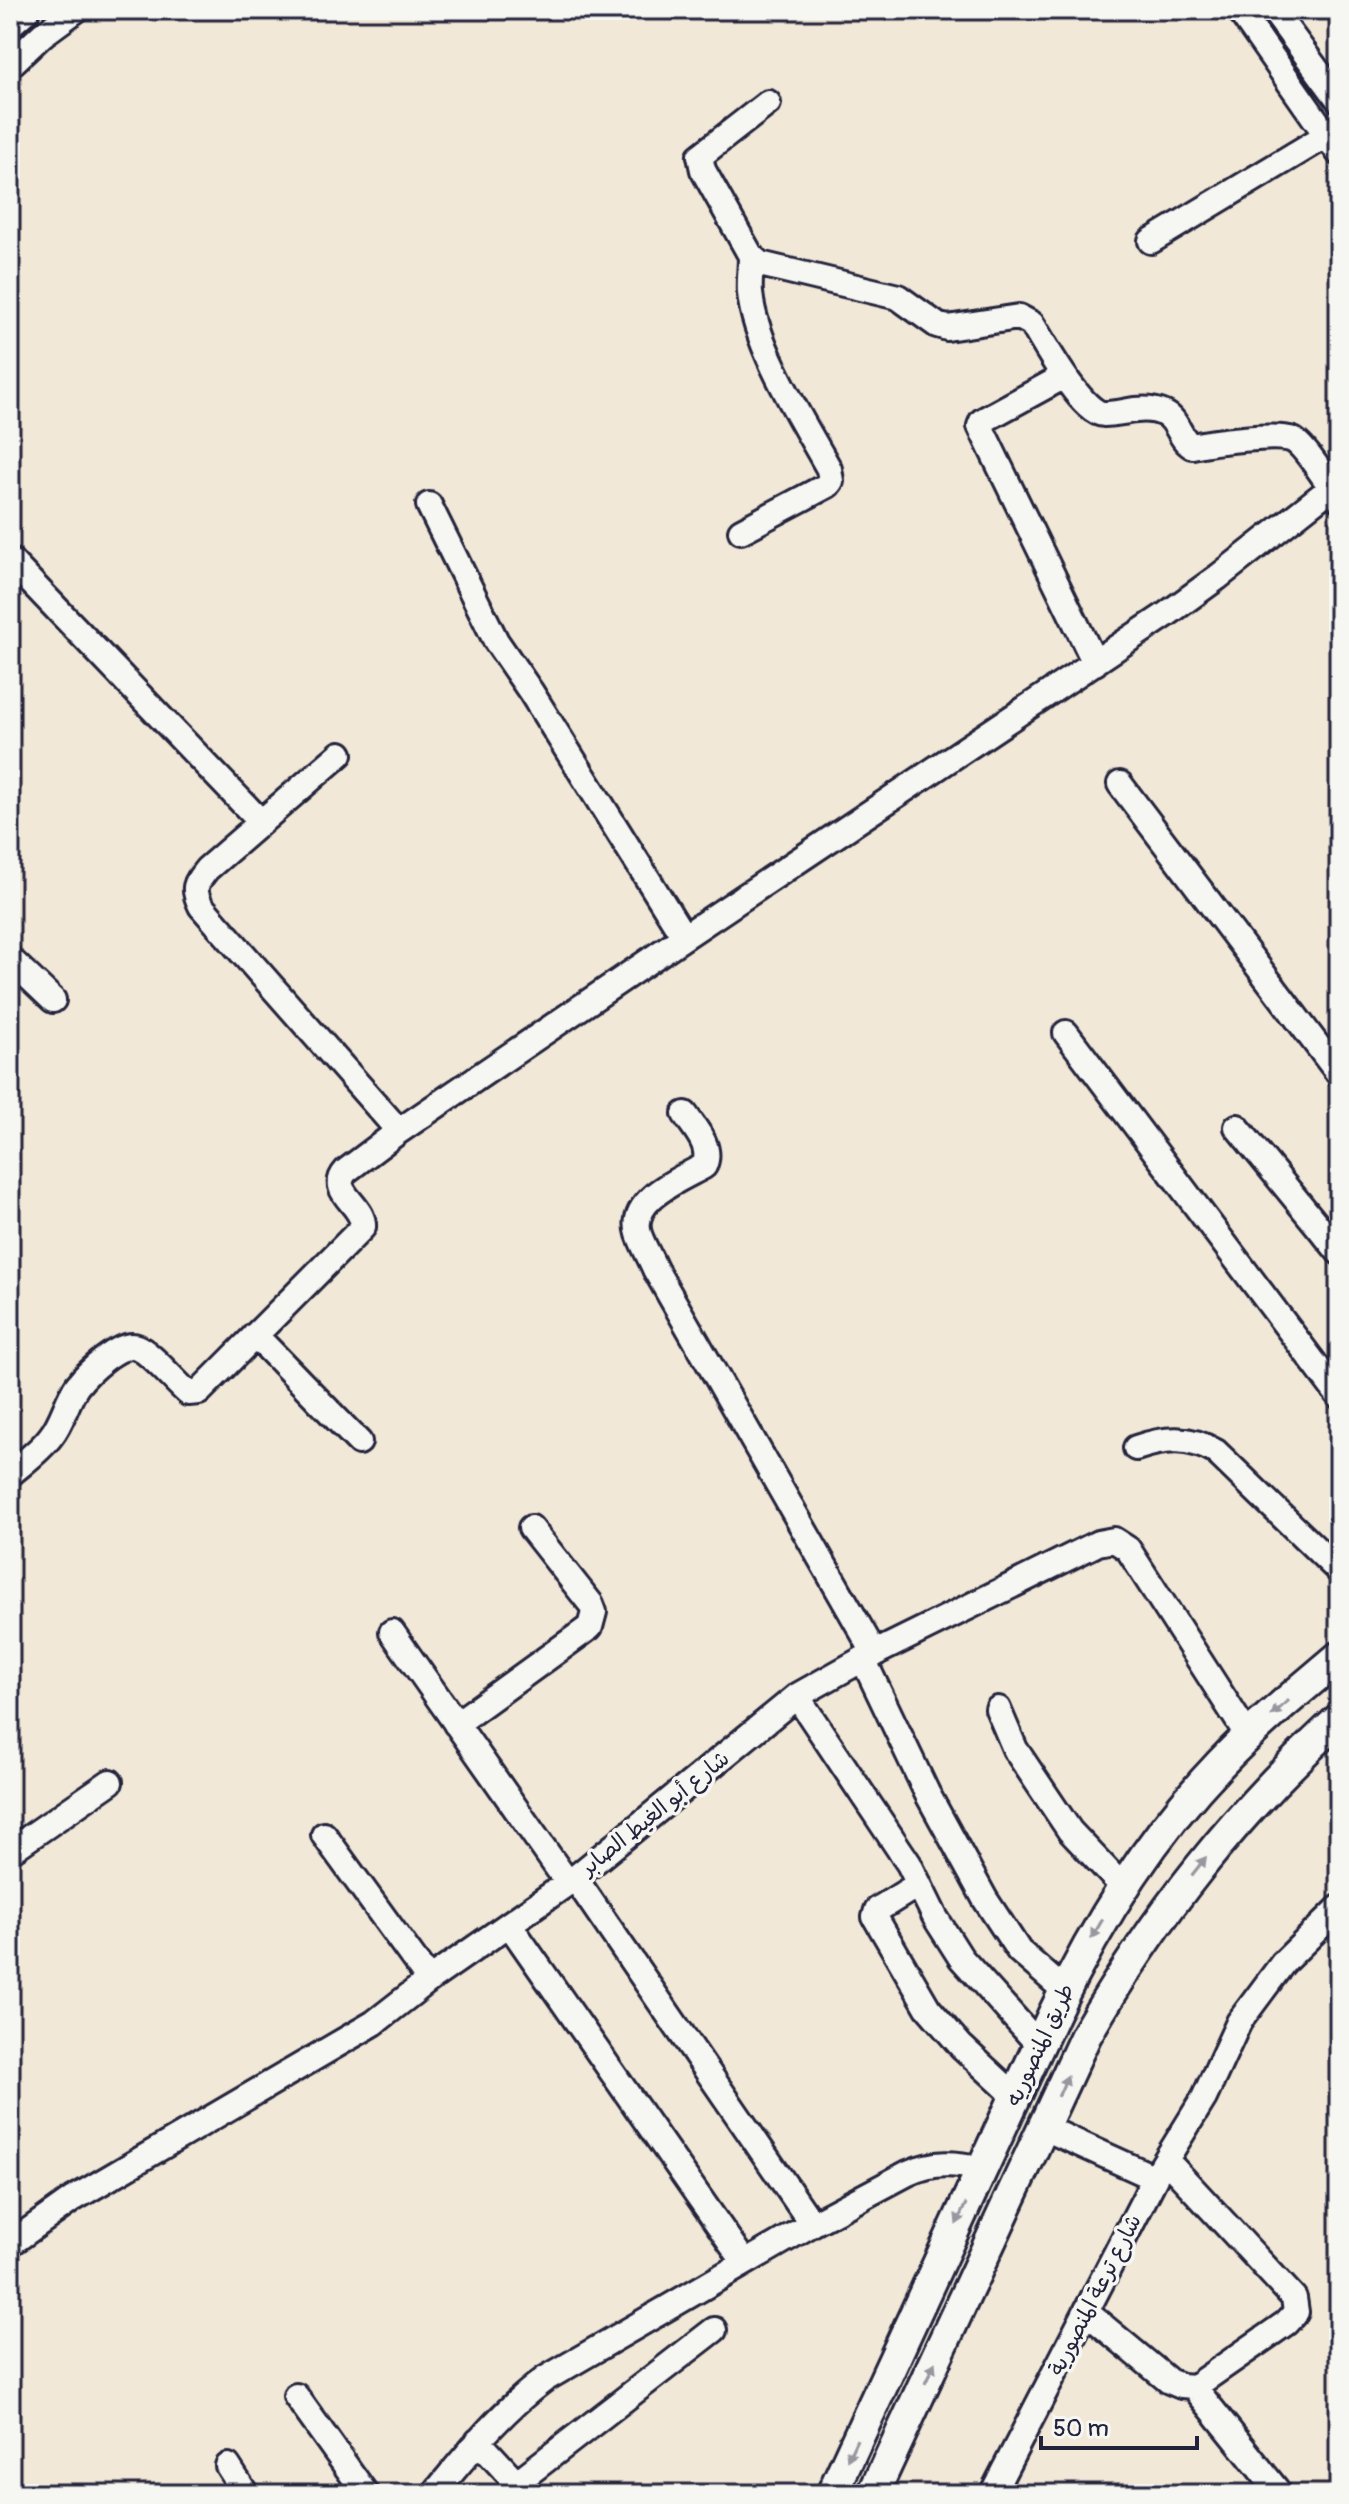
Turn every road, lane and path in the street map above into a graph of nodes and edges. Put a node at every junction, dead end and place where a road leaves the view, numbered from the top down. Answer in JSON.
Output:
{"nodes":[{"id":1,"x":27,"y":10,"type":"edge"},
{"id":2,"x":76,"y":10,"type":"edge"},
{"id":3,"x":1239,"y":10,"type":"edge"},
{"id":4,"x":1273,"y":10,"type":"edge"},
{"id":5,"x":10,"y":25,"type":"edge"},
{"id":6,"x":10,"y":65,"type":"edge"},
{"id":7,"x":1339,"y":100,"type":"edge"},
{"id":8,"x":768,"y":103,"type":"dead end"},
{"id":9,"x":1333,"y":144,"type":"edge"},
{"id":10,"x":1151,"y":241,"type":"dead end"},
{"id":11,"x":751,"y":256,"type":"junction"},
{"id":12,"x":1062,"y":374,"type":"junction"},
{"id":13,"x":1335,"y":493,"type":"edge"},
{"id":14,"x":429,"y":505,"type":"dead end"},
{"id":15,"x":741,"y":531,"type":"dead end"},
{"id":16,"x":10,"y":560,"type":"edge"},
{"id":17,"x":1095,"y":663,"type":"junction"},
{"id":18,"x":340,"y":754,"type":"dead end"},
{"id":19,"x":1120,"y":784,"type":"dead end"},
{"id":20,"x":261,"y":822,"type":"junction"},
{"id":21,"x":684,"y":937,"type":"junction"},
{"id":22,"x":10,"y":959,"type":"edge"},
{"id":23,"x":53,"y":1000,"type":"dead end"},
{"id":24,"x":1066,"y":1033,"type":"dead end"},
{"id":25,"x":1339,"y":1074,"type":"edge"},
{"id":26,"x":685,"y":1114,"type":"dead end"},
{"id":27,"x":1237,"y":1127,"type":"dead end"},
{"id":28,"x":399,"y":1131,"type":"junction"},
{"id":29,"x":1339,"y":1252,"type":"edge"},
{"id":30,"x":255,"y":1335,"type":"junction"},
{"id":31,"x":1339,"y":1396,"type":"edge"},
{"id":32,"x":359,"y":1442,"type":"dead end"},
{"id":33,"x":1136,"y":1448,"type":"dead end"},
{"id":34,"x":10,"y":1474,"type":"edge"},
{"id":35,"x":531,"y":1528,"type":"dead end"},
{"id":36,"x":1339,"y":1571,"type":"edge"},
{"id":37,"x":392,"y":1632,"type":"dead end"},
{"id":38,"x":869,"y":1657,"type":"junction"},
{"id":39,"x":1329,"y":1666,"type":"edge"},
{"id":40,"x":797,"y":1696,"type":"junction"},
{"id":41,"x":1339,"y":1699,"type":"edge"},
{"id":42,"x":998,"y":1709,"type":"dead end"},
{"id":43,"x":1339,"y":1719,"type":"edge"},
{"id":44,"x":456,"y":1724,"type":"junction"},
{"id":45,"x":1248,"y":1736,"type":"junction"},
{"id":46,"x":110,"y":1782,"type":"dead end"},
{"id":47,"x":324,"y":1835,"type":"dead end"},
{"id":48,"x":10,"y":1851,"type":"edge"},
{"id":49,"x":571,"y":1881,"type":"junction"},
{"id":50,"x":919,"y":1884,"type":"junction"},
{"id":51,"x":1123,"y":1887,"type":"junction"},
{"id":52,"x":1339,"y":1908,"type":"edge"},
{"id":53,"x":509,"y":1924,"type":"junction"},
{"id":54,"x":429,"y":1980,"type":"junction"},
{"id":55,"x":1065,"y":1991,"type":"junction"},
{"id":56,"x":1039,"y":2045,"type":"junction"},
{"id":57,"x":1016,"y":2097,"type":"junction"},
{"id":58,"x":1053,"y":2132,"type":"junction"},
{"id":59,"x":982,"y":2169,"type":"junction"},
{"id":60,"x":1160,"y":2169,"type":"junction"},
{"id":61,"x":812,"y":2224,"type":"junction"},
{"id":62,"x":10,"y":2244,"type":"edge"},
{"id":63,"x":745,"y":2263,"type":"junction"},
{"id":64,"x":1086,"y":2312,"type":"junction"},
{"id":65,"x":714,"y":2330,"type":"dead end"},
{"id":66,"x":1194,"y":2387,"type":"junction"},
{"id":67,"x":296,"y":2396,"type":"dead end"},
{"id":68,"x":478,"y":2441,"type":"junction"},
{"id":69,"x":228,"y":2466,"type":"dead end"},
{"id":70,"x":521,"y":2488,"type":"edge"},
{"id":71,"x":246,"y":2494,"type":"edge"},
{"id":72,"x":366,"y":2494,"type":"edge"},
{"id":73,"x":434,"y":2494,"type":"edge"},
{"id":74,"x":832,"y":2494,"type":"edge"},
{"id":75,"x":873,"y":2494,"type":"edge"},
{"id":76,"x":992,"y":2494,"type":"edge"},
{"id":77,"x":1280,"y":2494,"type":"edge"}],
"edges":[{"from":1,"to":5,"type":"street"},
{"from":2,"to":6,"type":"street"},
{"from":3,"to":9,"type":"street"},
{"from":4,"to":7,"type":"street"},
{"from":8,"to":11,"type":"street"},
{"from":9,"to":10,"type":"street"},
{"from":11,"to":12,"type":"street"},
{"from":11,"to":15,"type":"street"},
{"from":12,"to":13,"type":"street"},
{"from":12,"to":17,"type":"street"},
{"from":13,"to":17,"type":"street"},
{"from":14,"to":21,"type":"street"},
{"from":16,"to":20,"type":"street"},
{"from":17,"to":21,"type":"street"},
{"from":18,"to":20,"type":"street"},
{"from":19,"to":25,"type":"street"},
{"from":20,"to":28,"type":"street"},
{"from":21,"to":28,"type":"street"},
{"from":22,"to":23,"type":"street"},
{"from":24,"to":31,"type":"street"},
{"from":26,"to":38,"type":"street"},
{"from":27,"to":29,"type":"street"},
{"from":28,"to":30,"type":"street"},
{"from":30,"to":32,"type":"street"},
{"from":30,"to":34,"type":"street"},
{"from":33,"to":36,"type":"street"},
{"from":35,"to":44,"type":"street"},
{"from":37,"to":44,"type":"street"},
{"from":38,"to":40,"type":"street","name":"شارع أبو الغيط الصابر"},
{"from":38,"to":45,"type":"street","name":"شارع أبو الغيط الصابر"},
{"from":38,"to":55,"type":"street"},
{"from":39,"to":41,"type":"main road"},
{"from":39,"to":45,"type":"main road","name":"طريق المنصوريه","one_way":true},
{"from":40,"to":49,"type":"street","name":"شارع أبو الغيط الصابر"},
{"from":40,"to":50,"type":"street"},
{"from":42,"to":51,"type":"street"},
{"from":58,"to":43,"type":"main road","name":"طريق المنصوريه","one_way":true},
{"from":44,"to":49,"type":"street"},
{"from":45,"to":51,"type":"main road","name":"طريق المنصوريه"},
{"from":46,"to":48,"type":"street"},
{"from":47,"to":54,"type":"street"},
{"from":49,"to":53,"type":"street","name":"شارع أبو الغيط الصابر"},
{"from":49,"to":61,"type":"street"},
{"from":50,"to":56,"type":"street"},
{"from":50,"to":57,"type":"street"},
{"from":51,"to":55,"type":"main road","name":"طريق المنصوريه","one_way":true},
{"from":52,"to":60,"type":"street","name":"شارع ترعة المنصورية"},
{"from":53,"to":54,"type":"street","name":"شارع أبو الغيط الصابر"},
{"from":53,"to":63,"type":"street"},
{"from":54,"to":62,"type":"street","name":"شارع أبو الغيط الصابر"},
{"from":55,"to":56,"type":"main road","name":"طريق المنصوريه"},
{"from":56,"to":57,"type":"main road","name":"طريق المنصوريه"},
{"from":57,"to":59,"type":"main road","name":"طريق المنصوريه"},
{"from":58,"to":60,"type":"street"},
{"from":75,"to":58,"type":"main road","name":"طريق المنصوريه","one_way":true},
{"from":59,"to":61,"type":"street"},
{"from":59,"to":74,"type":"main road","name":"طريق المنصوريه","one_way":true},
{"from":60,"to":64,"type":"street","name":"شارع ترعة المنصورية"},
{"from":60,"to":66,"type":"street"},
{"from":61,"to":63,"type":"street"},
{"from":63,"to":68,"type":"street"},
{"from":64,"to":66,"type":"street"},
{"from":64,"to":76,"type":"street","name":"شارع ترعة المنصورية"},
{"from":65,"to":70,"type":"street"},
{"from":66,"to":77,"type":"street"},
{"from":67,"to":72,"type":"street"},
{"from":68,"to":70,"type":"street"},
{"from":68,"to":73,"type":"street"},
{"from":69,"to":71,"type":"street"}]}
